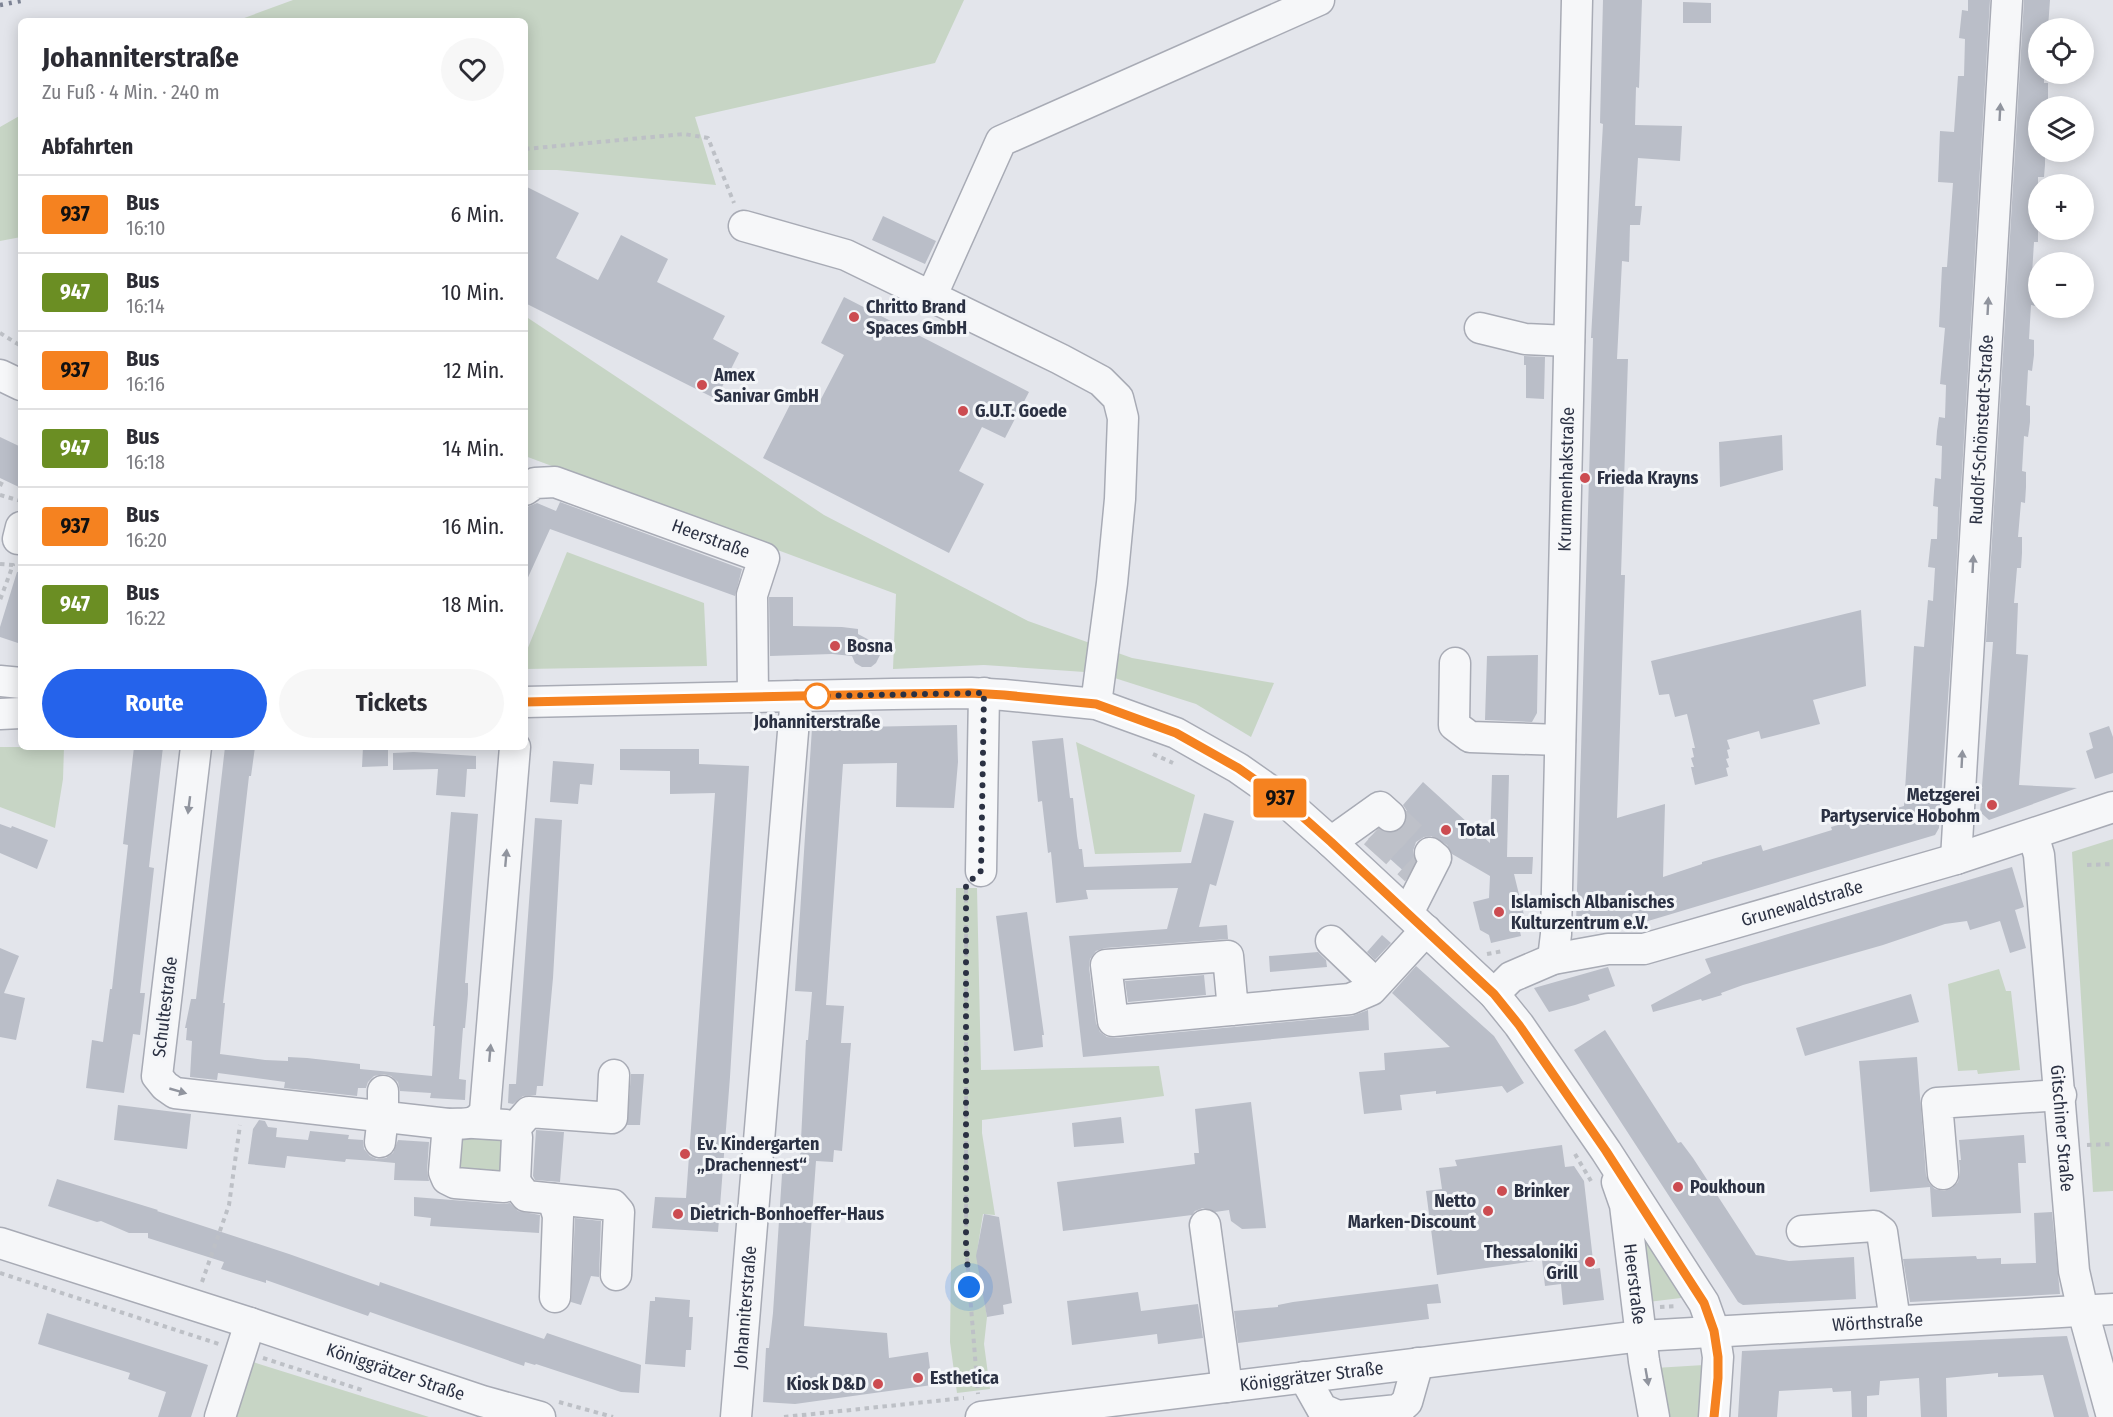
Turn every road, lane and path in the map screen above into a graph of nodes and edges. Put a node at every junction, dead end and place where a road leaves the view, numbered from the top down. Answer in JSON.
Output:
{"nodes":[{"id":1,"x":1319,"y":0,"type":"edge"},
{"id":2,"x":1577,"y":0,"type":"edge"},
{"id":3,"x":2007,"y":0,"type":"edge"},
{"id":4,"x":528,"y":149,"type":"edge"},
{"id":5,"x":744,"y":226,"type":"joint"},
{"id":6,"x":932,"y":295,"type":"junction"},
{"id":7,"x":1480,"y":328,"type":"dead end"},
{"id":8,"x":0,"y":333,"type":"edge"},
{"id":9,"x":1569,"y":341,"type":"junction"},
{"id":10,"x":18,"y":344,"type":"edge"},
{"id":11,"x":0,"y":375,"type":"edge"},
{"id":12,"x":18,"y":384,"type":"edge"},
{"id":13,"x":3,"y":480,"type":"dead end"},
{"id":14,"x":0,"y":486,"type":"edge"},
{"id":15,"x":528,"y":488,"type":"edge"},
{"id":16,"x":0,"y":495,"type":"edge"},
{"id":17,"x":18,"y":500,"type":"edge"},
{"id":18,"x":0,"y":564,"type":"edge"},
{"id":19,"x":0,"y":600,"type":"edge"},
{"id":20,"x":1455,"y":663,"type":"dead end"},
{"id":21,"x":0,"y":681,"type":"edge"},
{"id":22,"x":18,"y":683,"type":"edge"},
{"id":23,"x":984,"y":693,"type":"junction"},
{"id":24,"x":796,"y":696,"type":"junction"},
{"id":25,"x":753,"y":697,"type":"junction"},
{"id":26,"x":528,"y":702,"type":"edge"},
{"id":27,"x":1096,"y":704,"type":"junction"},
{"id":28,"x":18,"y":713,"type":"edge"},
{"id":29,"x":0,"y":714,"type":"edge"},
{"id":30,"x":1560,"y":740,"type":"junction"},
{"id":31,"x":196,"y":750,"type":"edge"},
{"id":32,"x":515,"y":750,"type":"edge"},
{"id":33,"x":1145,"y":751,"type":"dead end"},
{"id":34,"x":1174,"y":763,"type":"dead end"},
{"id":35,"x":2113,"y":807,"type":"edge"},
{"id":36,"x":1375,"y":823,"type":"dead end"},
{"id":37,"x":2033,"y":834,"type":"junction"},
{"id":38,"x":1331,"y":842,"type":"junction"},
{"id":39,"x":1956,"y":859,"type":"junction"},
{"id":40,"x":2113,"y":864,"type":"edge"},
{"id":41,"x":2087,"y":865,"type":"dead end"},
{"id":42,"x":1424,"y":867,"type":"dead end"},
{"id":43,"x":981,"y":871,"type":"joint"},
{"id":44,"x":1417,"y":921,"type":"junction"},
{"id":45,"x":1331,"y":941,"type":"dead end"},
{"id":46,"x":1479,"y":948,"type":"dead end"},
{"id":47,"x":1553,"y":959,"type":"junction"},
{"id":48,"x":1376,"y":984,"type":"junction"},
{"id":49,"x":1502,"y":986,"type":"junction"},
{"id":50,"x":1233,"y":1010,"type":"dead end"},
{"id":51,"x":614,"y":1075,"type":"dead end"},
{"id":52,"x":255,"y":1095,"type":"junction"},
{"id":53,"x":2061,"y":1095,"type":"junction"},
{"id":54,"x":461,"y":1124,"type":"junction"},
{"id":55,"x":514,"y":1129,"type":"junction"},
{"id":56,"x":2113,"y":1143,"type":"edge"},
{"id":57,"x":2086,"y":1145,"type":"dead end"},
{"id":58,"x":1573,"y":1151,"type":"dead end"},
{"id":59,"x":1606,"y":1151,"type":"junction"},
{"id":60,"x":1943,"y":1174,"type":"dead end"},
{"id":61,"x":515,"y":1182,"type":"junction"},
{"id":62,"x":1597,"y":1191,"type":"dead end"},
{"id":63,"x":553,"y":1199,"type":"junction"},
{"id":64,"x":1205,"y":1225,"type":"dead end"},
{"id":65,"x":1802,"y":1231,"type":"dead end"},
{"id":66,"x":0,"y":1243,"type":"edge"},
{"id":67,"x":616,"y":1275,"type":"dead end"},
{"id":68,"x":200,"y":1287,"type":"dead end"},
{"id":69,"x":555,"y":1297,"type":"dead end"},
{"id":70,"x":1682,"y":1305,"type":"dead end"},
{"id":71,"x":1659,"y":1307,"type":"dead end"},
{"id":72,"x":2113,"y":1309,"type":"edge"},
{"id":73,"x":2083,"y":1311,"type":"junction"},
{"id":74,"x":1895,"y":1321,"type":"junction"},
{"id":75,"x":250,"y":1323,"type":"junction"},
{"id":76,"x":1714,"y":1331,"type":"junction"},
{"id":77,"x":1641,"y":1336,"type":"junction"},
{"id":78,"x":1418,"y":1363,"type":"junction"},
{"id":79,"x":1304,"y":1377,"type":"junction"},
{"id":80,"x":1227,"y":1387,"type":"junction"},
{"id":81,"x":975,"y":1404,"type":"edge"},
{"id":82,"x":479,"y":1409,"type":"edge"},
{"id":83,"x":1092,"y":1410,"type":"edge"},
{"id":84,"x":220,"y":1417,"type":"edge"},
{"id":85,"x":540,"y":1417,"type":"edge"},
{"id":86,"x":736,"y":1417,"type":"edge"},
{"id":87,"x":784,"y":1417,"type":"edge"},
{"id":88,"x":1654,"y":1417,"type":"edge"},
{"id":89,"x":1714,"y":1417,"type":"edge"},
{"id":90,"x":2112,"y":1417,"type":"edge"}],
"edges":[{"from":1,"to":6,"type":"street"},
{"from":2,"to":9,"type":"street","name":"Krummenhakstraße"},
{"from":39,"to":3,"type":"street","name":"Rudolf-Schönstedt-Straße","one_way":true},
{"from":4,"to":5,"type":"path"},
{"from":5,"to":6,"type":"street"},
{"from":6,"to":27,"type":"street"},
{"from":7,"to":9,"type":"street"},
{"from":8,"to":10,"type":"path"},
{"from":9,"to":30,"type":"street","name":"Krummenhakstraße"},
{"from":11,"to":12,"type":"street"},
{"from":13,"to":14,"type":"path"},
{"from":15,"to":25,"type":"street","name":"Heerstraße"},
{"from":16,"to":17,"type":"path"},
{"from":18,"to":19,"type":"path"},
{"from":20,"to":30,"type":"street"},
{"from":21,"to":22,"type":"street"},
{"from":23,"to":24,"type":"street","name":"Heerstraße"},
{"from":23,"to":27,"type":"street","name":"Heerstraße"},
{"from":23,"to":43,"type":"street"},
{"from":24,"to":25,"type":"street","name":"Heerstraße"},
{"from":24,"to":86,"type":"street","name":"Johanniterstraße"},
{"from":25,"to":26,"type":"street","name":"Heerstraße"},
{"from":27,"to":38,"type":"street","name":"Heerstraße"},
{"from":28,"to":29,"type":"street"},
{"from":30,"to":47,"type":"street","name":"Krummenhakstraße"},
{"from":31,"to":52,"type":"street","name":"Schultestraße","one_way":true},
{"from":54,"to":32,"type":"street","one_way":true},
{"from":33,"to":34,"type":"path"},
{"from":35,"to":37,"type":"street","name":"Grunewaldstraße"},
{"from":36,"to":38,"type":"street"},
{"from":37,"to":39,"type":"street","name":"Grunewaldstraße"},
{"from":37,"to":53,"type":"street","name":"Gitschiner Straße"},
{"from":38,"to":44,"type":"street","name":"Heerstraße"},
{"from":39,"to":47,"type":"street","name":"Grunewaldstraße"},
{"from":40,"to":41,"type":"path"},
{"from":42,"to":44,"type":"street"},
{"from":43,"to":81,"type":"path"},
{"from":44,"to":48,"type":"street"},
{"from":44,"to":49,"type":"street","name":"Heerstraße"},
{"from":45,"to":48,"type":"street"},
{"from":46,"to":49,"type":"path"},
{"from":47,"to":49,"type":"street","name":"Grunewaldstraße"},
{"from":48,"to":50,"type":"street"},
{"from":49,"to":59,"type":"street","name":"Heerstraße"},
{"from":51,"to":55,"type":"street"},
{"from":52,"to":54,"type":"street","name":"Schultestraße"},
{"from":52,"to":68,"type":"path"},
{"from":53,"to":60,"type":"street"},
{"from":53,"to":73,"type":"street","name":"Gitschiner Straße"},
{"from":54,"to":55,"type":"street","name":"Schultestraße"},
{"from":54,"to":61,"type":"street"},
{"from":55,"to":61,"type":"street"},
{"from":56,"to":57,"type":"path"},
{"from":58,"to":62,"type":"path"},
{"from":59,"to":76,"type":"street","name":"Heerstraße"},
{"from":59,"to":77,"type":"street","name":"Heerstraße"},
{"from":61,"to":63,"type":"street"},
{"from":63,"to":67,"type":"street"},
{"from":63,"to":69,"type":"street"},
{"from":64,"to":80,"type":"street"},
{"from":65,"to":74,"type":"street"},
{"from":66,"to":75,"type":"street","name":"Königgrätzer Straße"},
{"from":70,"to":71,"type":"path"},
{"from":72,"to":73,"type":"street","name":"Wörthstraße"},
{"from":73,"to":74,"type":"street","name":"Wörthstraße"},
{"from":73,"to":90,"type":"street","name":"Gitschiner Straße"},
{"from":74,"to":76,"type":"street","name":"Wörthstraße"},
{"from":75,"to":82,"type":"street","name":"Königgrätzer Straße"},
{"from":75,"to":84,"type":"street"},
{"from":76,"to":77,"type":"street","name":"Wörthstraße"},
{"from":76,"to":89,"type":"street","name":"Heerstraße"},
{"from":77,"to":78,"type":"street","name":"Königgrätzer Straße"},
{"from":77,"to":88,"type":"street","name":"Heerstraße","one_way":true},
{"from":78,"to":79,"type":"street","name":"Königgrätzer Straße"},
{"from":78,"to":79,"type":"street"},
{"from":79,"to":80,"type":"street","name":"Königgrätzer Straße"},
{"from":80,"to":83,"type":"street","name":"Königgrätzer Straße"},
{"from":81,"to":83,"type":"street","name":"Königgrätzer Straße"},
{"from":81,"to":87,"type":"path"},
{"from":82,"to":85,"type":"street","name":"Königgrätzer Straße"}]}
